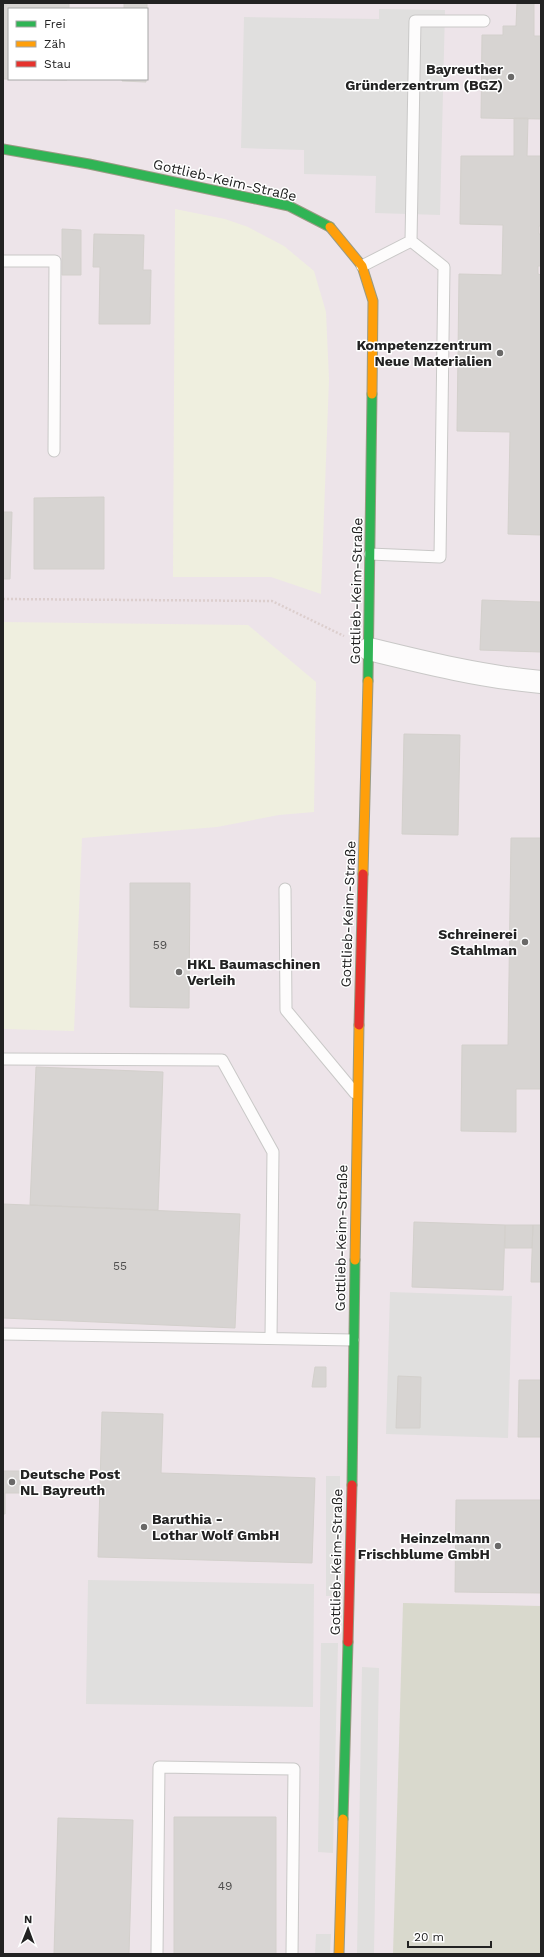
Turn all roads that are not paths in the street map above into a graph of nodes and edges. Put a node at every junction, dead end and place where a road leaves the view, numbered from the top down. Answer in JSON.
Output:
{"nodes":[{"id":1,"x":484,"y":21,"type":"dead end"},
{"id":2,"x":3,"y":149,"type":"edge"},
{"id":3,"x":411,"y":241,"type":"junction"},
{"id":4,"x":3,"y":261,"type":"edge"},
{"id":5,"x":362,"y":266,"type":"junction"},
{"id":6,"x":54,"y":451,"type":"dead end"},
{"id":7,"x":370,"y":554,"type":"junction"},
{"id":8,"x":369,"y":649,"type":"junction"},
{"id":9,"x":541,"y":682,"type":"edge"},
{"id":10,"x":286,"y":889,"type":"dead end"},
{"id":11,"x":3,"y":1059,"type":"edge"},
{"id":12,"x":357,"y":1095,"type":"junction"},
{"id":13,"x":3,"y":1334,"type":"edge"},
{"id":14,"x":271,"y":1338,"type":"junction"},
{"id":15,"x":353,"y":1340,"type":"junction"},
{"id":16,"x":157,"y":1954,"type":"edge"},
{"id":17,"x":292,"y":1954,"type":"edge"},
{"id":18,"x":339,"y":1954,"type":"edge"}],
"edges":[{"from":1,"to":3,"type":"lane"},
{"from":2,"to":5,"type":"street","name":"Gottlieb-Keim-Straße"},
{"from":3,"to":5,"type":"lane"},
{"from":3,"to":7,"type":"lane"},
{"from":4,"to":6,"type":"lane"},
{"from":5,"to":7,"type":"street","name":"Gottlieb-Keim-Straße"},
{"from":7,"to":8,"type":"street","name":"Gottlieb-Keim-Straße"},
{"from":8,"to":9,"type":"street"},
{"from":8,"to":12,"type":"street","name":"Gottlieb-Keim-Straße"},
{"from":10,"to":12,"type":"lane"},
{"from":11,"to":14,"type":"lane"},
{"from":12,"to":15,"type":"street","name":"Gottlieb-Keim-Straße"},
{"from":13,"to":14,"type":"lane"},
{"from":14,"to":15,"type":"lane"},
{"from":15,"to":18,"type":"street","name":"Gottlieb-Keim-Straße"},
{"from":16,"to":17,"type":"lane"}]}
